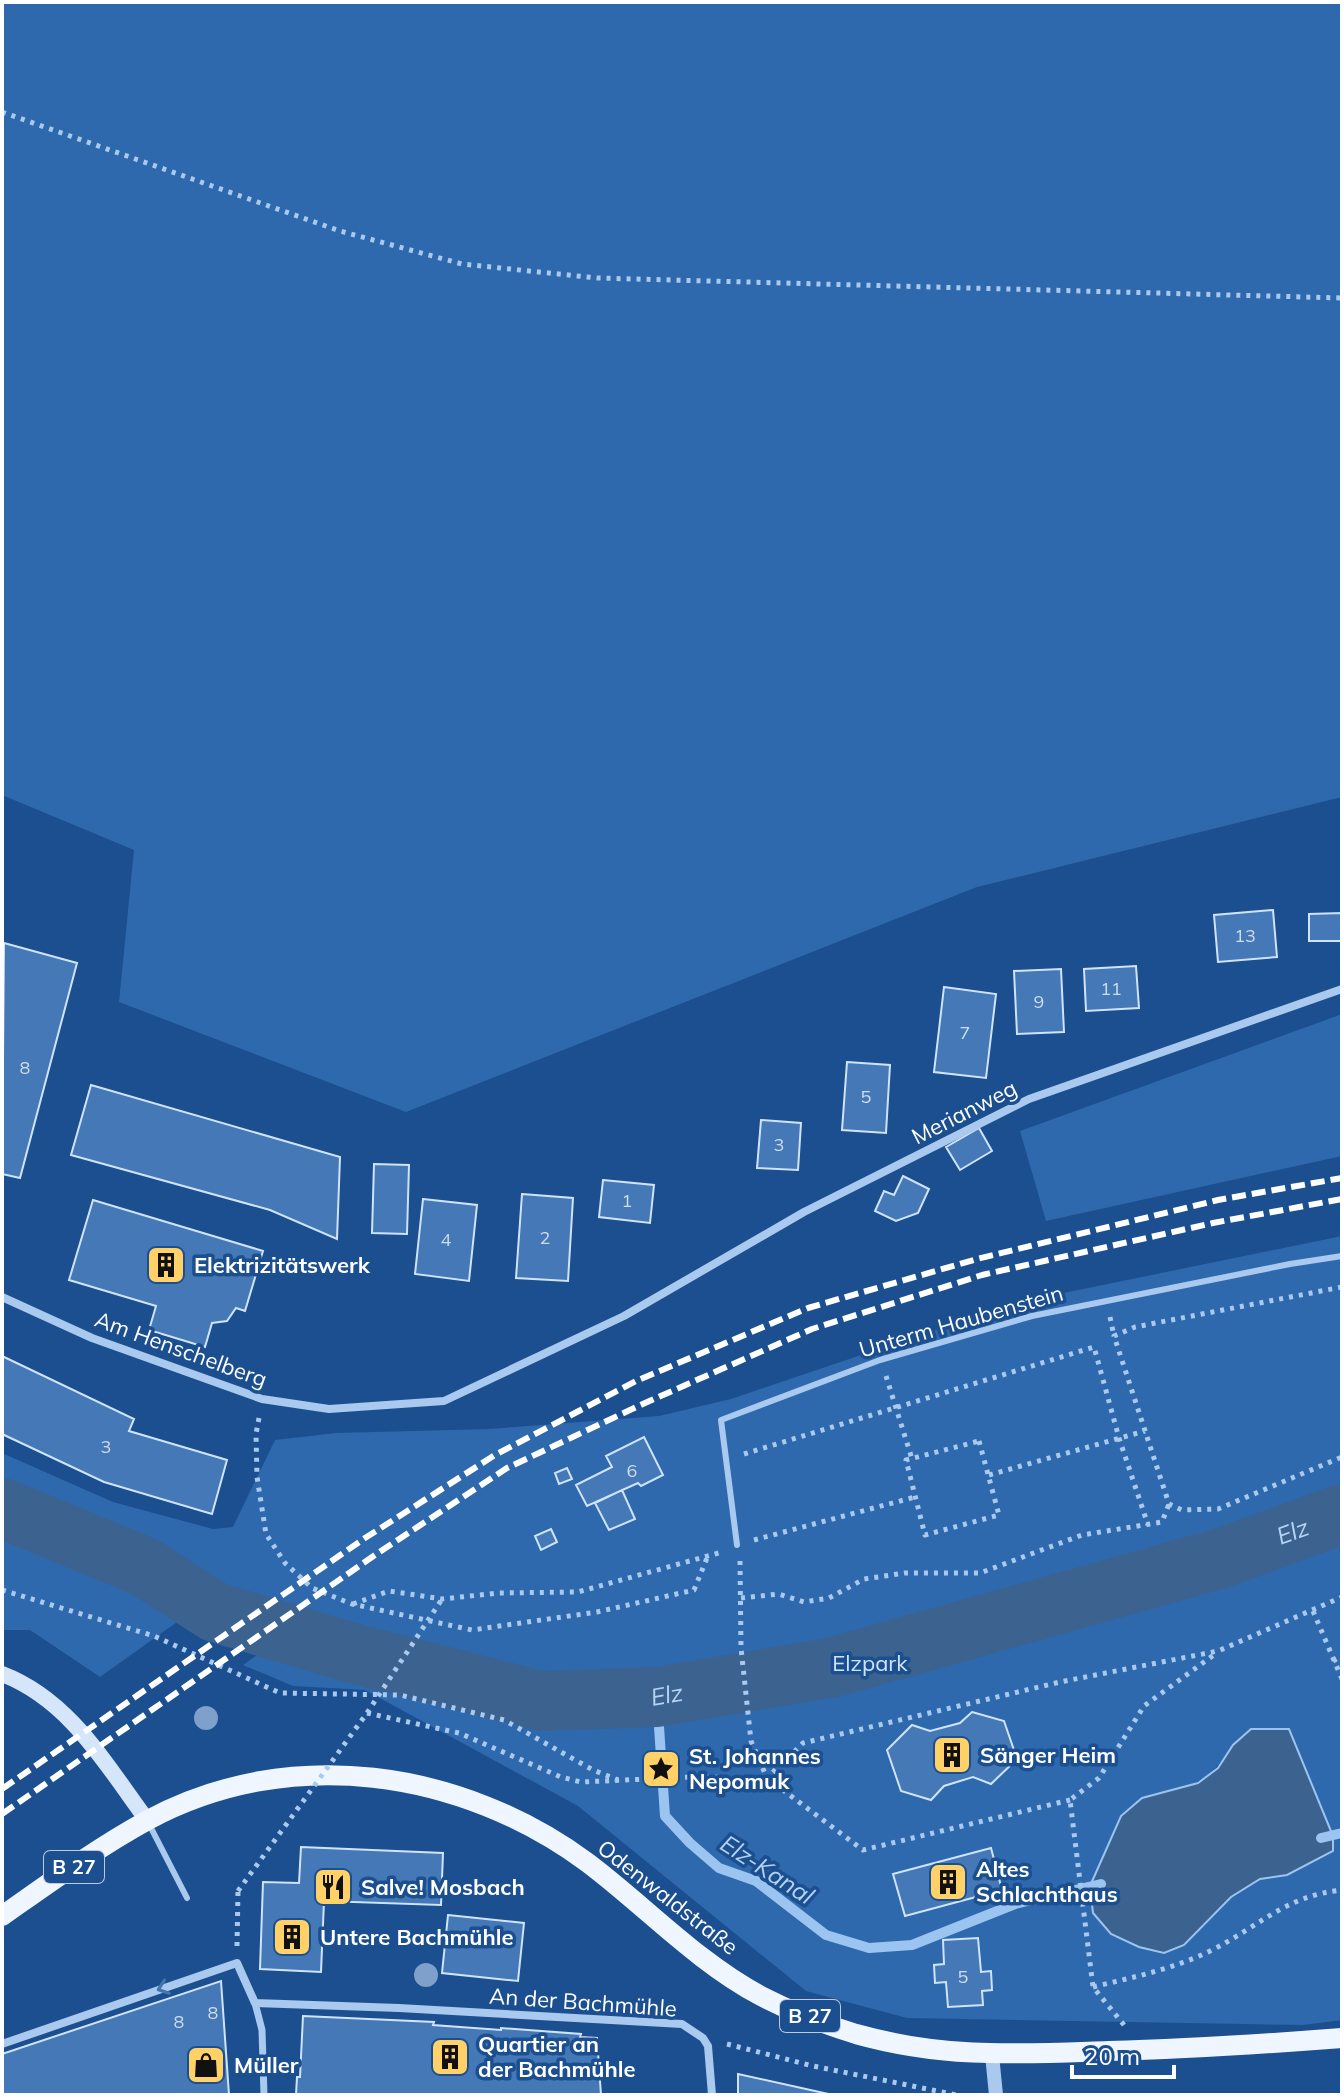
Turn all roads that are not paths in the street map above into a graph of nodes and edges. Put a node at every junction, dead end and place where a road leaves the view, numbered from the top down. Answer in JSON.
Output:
{"nodes":[{"id":1,"x":1342,"y":989,"type":"edge"},
{"id":2,"x":1342,"y":1256,"type":"edge"},
{"id":3,"x":2,"y":1297,"type":"edge"},
{"id":4,"x":624,"y":1316,"type":"joint"},
{"id":5,"x":737,"y":1545,"type":"road end"},
{"id":6,"x":2,"y":1674,"type":"edge"},
{"id":7,"x":147,"y":1820,"type":"junction"},
{"id":8,"x":187,"y":1898,"type":"dead end"},
{"id":9,"x":2,"y":1916,"type":"edge"},
{"id":10,"x":255,"y":2003,"type":"junction"},
{"id":11,"x":1342,"y":2038,"type":"edge"},
{"id":12,"x":2,"y":2044,"type":"edge"},
{"id":13,"x":992,"y":2055,"type":"junction"},
{"id":14,"x":264,"y":2095,"type":"edge"},
{"id":15,"x":712,"y":2095,"type":"edge"},
{"id":16,"x":996,"y":2095,"type":"edge"}],
"edges":[{"from":1,"to":4,"type":"street","name":"Merianweg"},
{"from":2,"to":5,"type":"lane","name":"Unterm Haubenstein"},
{"from":3,"to":4,"type":"street","name":"Am Henschelberg"},
{"from":6,"to":7,"type":"main road"},
{"from":7,"to":8,"type":"lane"},
{"from":7,"to":9,"type":"main road","name":"Odenwaldstraße","number":"B 27"},
{"from":7,"to":13,"type":"main road","name":"Odenwaldstraße","number":"B 27"},
{"from":10,"to":12,"type":"street","one_way":true},
{"from":10,"to":14,"type":"street"},
{"from":10,"to":15,"type":"street","name":"An der Bachmühle"},
{"from":11,"to":13,"type":"main road","name":"Odenwaldstraße","number":"B 27"},
{"from":13,"to":16,"type":"street"}]}
